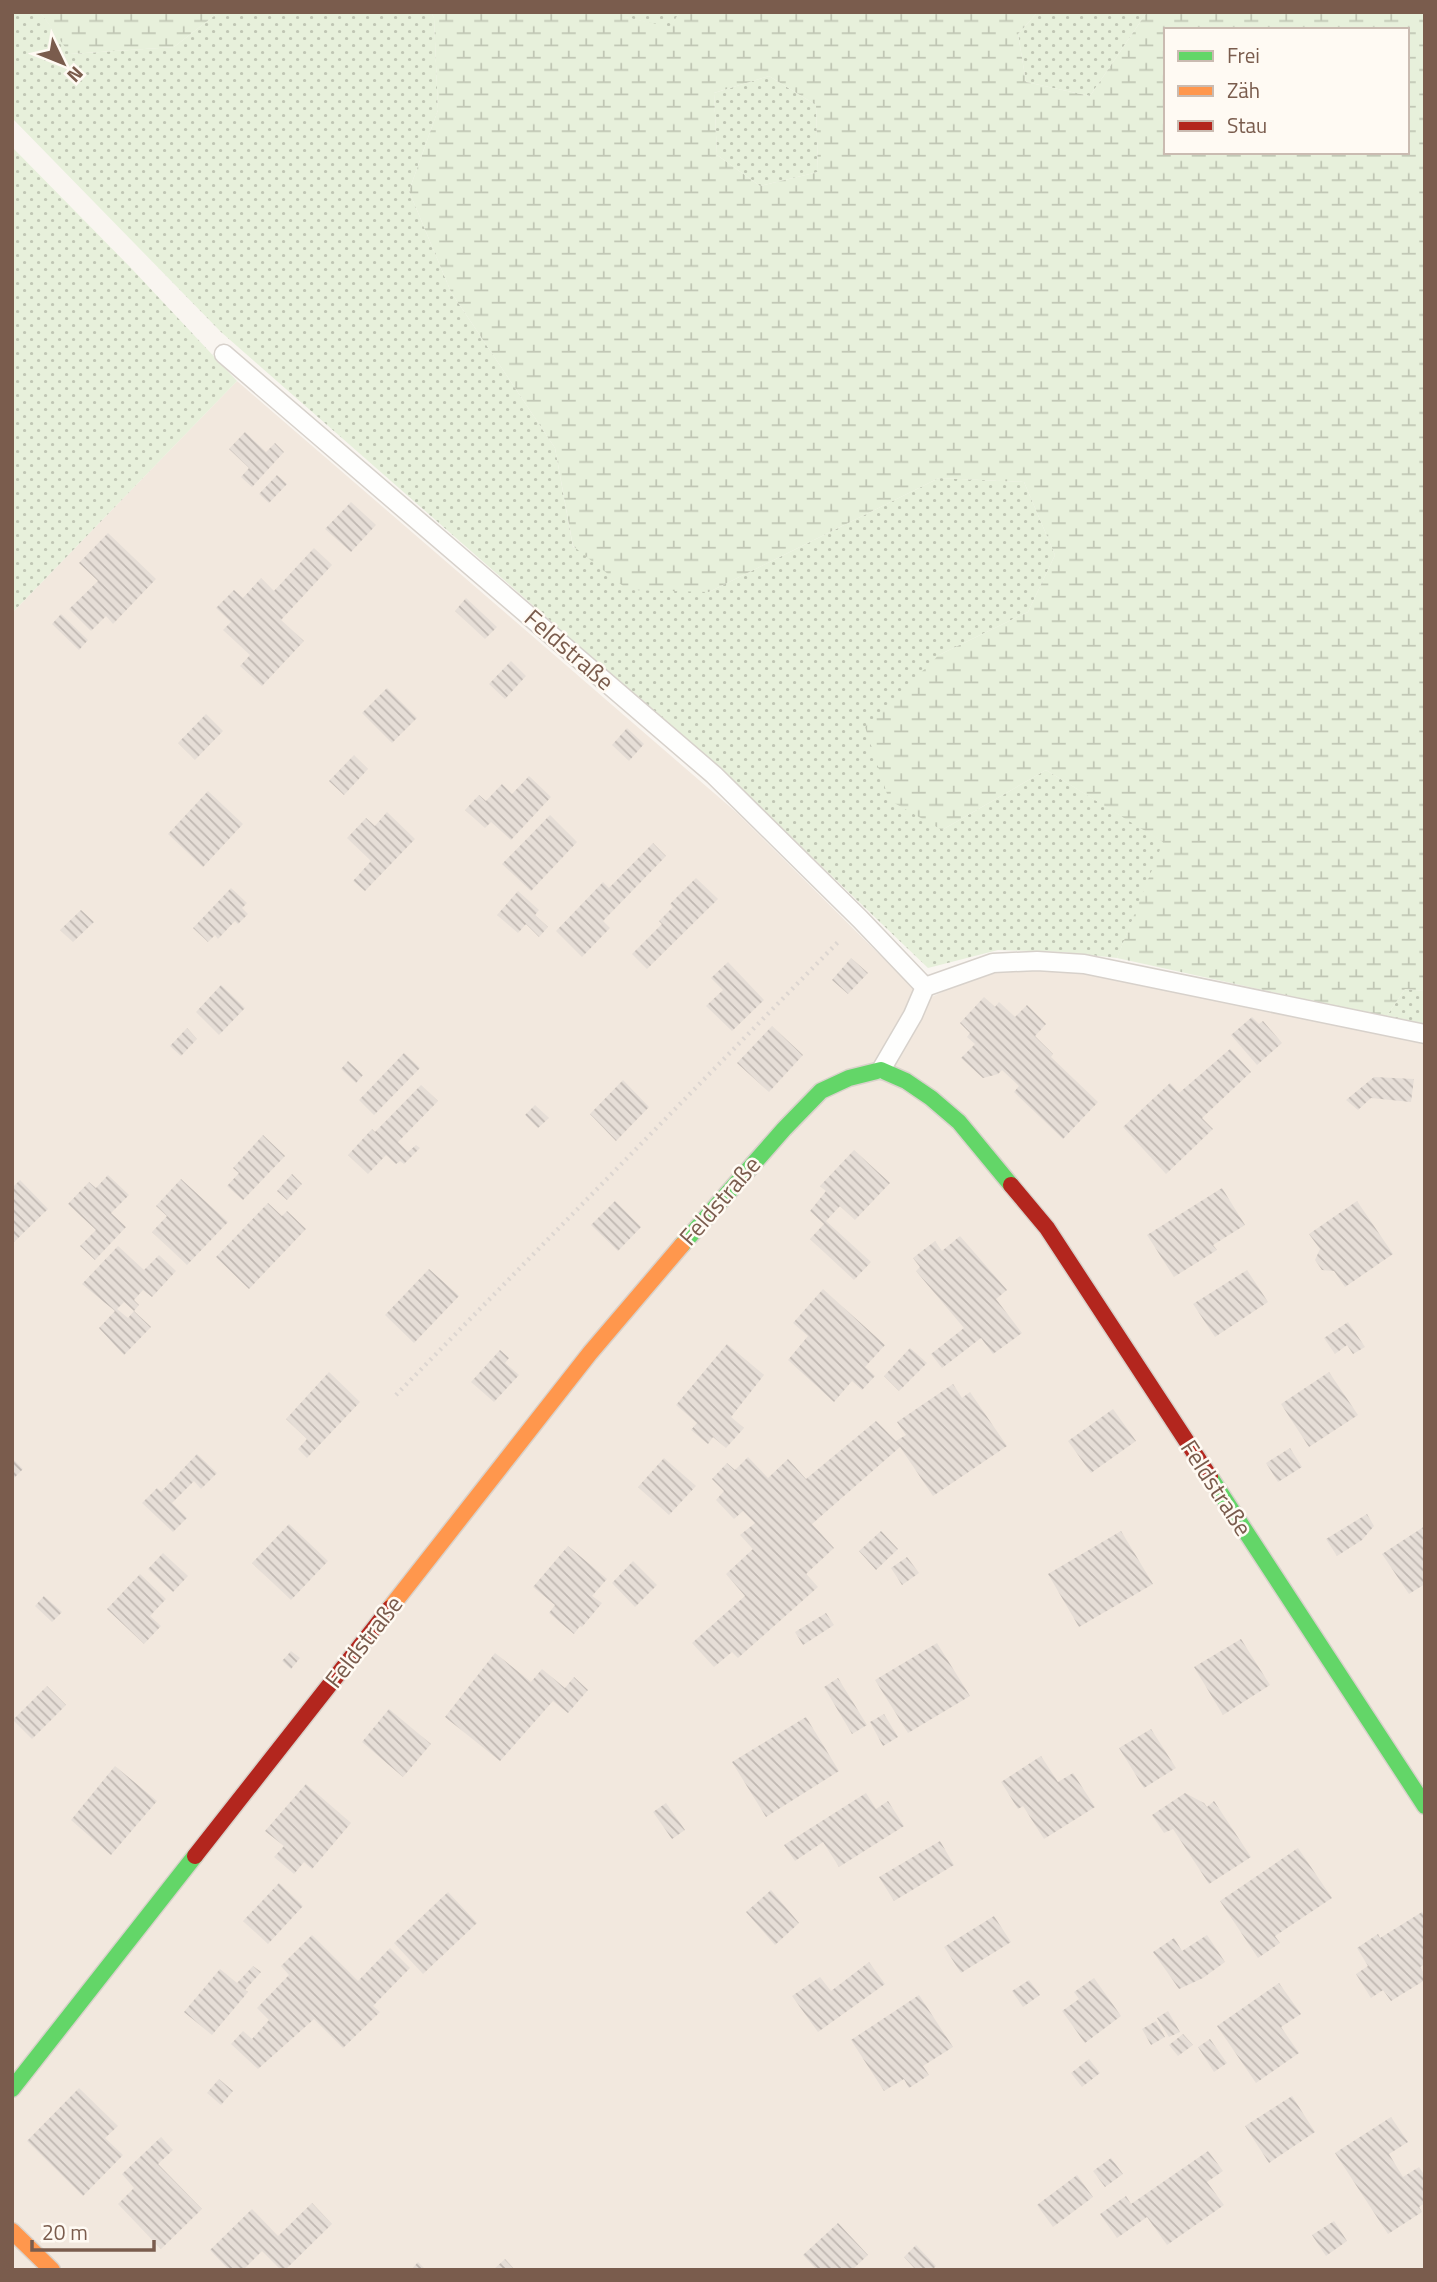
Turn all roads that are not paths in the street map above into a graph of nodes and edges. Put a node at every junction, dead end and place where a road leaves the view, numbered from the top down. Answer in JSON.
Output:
{"nodes":[{"id":1,"x":224,"y":354,"type":"dead end"},
{"id":2,"x":925,"y":987,"type":"junction"},
{"id":3,"x":1425,"y":1034,"type":"edge"},
{"id":4,"x":881,"y":1070,"type":"junction"},
{"id":5,"x":1425,"y":1806,"type":"edge"},
{"id":6,"x":12,"y":2089,"type":"edge"},
{"id":7,"x":12,"y":2231,"type":"edge"},
{"id":8,"x":52,"y":2270,"type":"edge"}],
"edges":[{"from":1,"to":2,"type":"lane","name":"Feldstraße"},
{"from":2,"to":3,"type":"lane"},
{"from":2,"to":4,"type":"lane"},
{"from":4,"to":5,"type":"street","name":"Feldstraße"},
{"from":4,"to":6,"type":"street","name":"Feldstraße"},
{"from":7,"to":8,"type":"street"}]}
